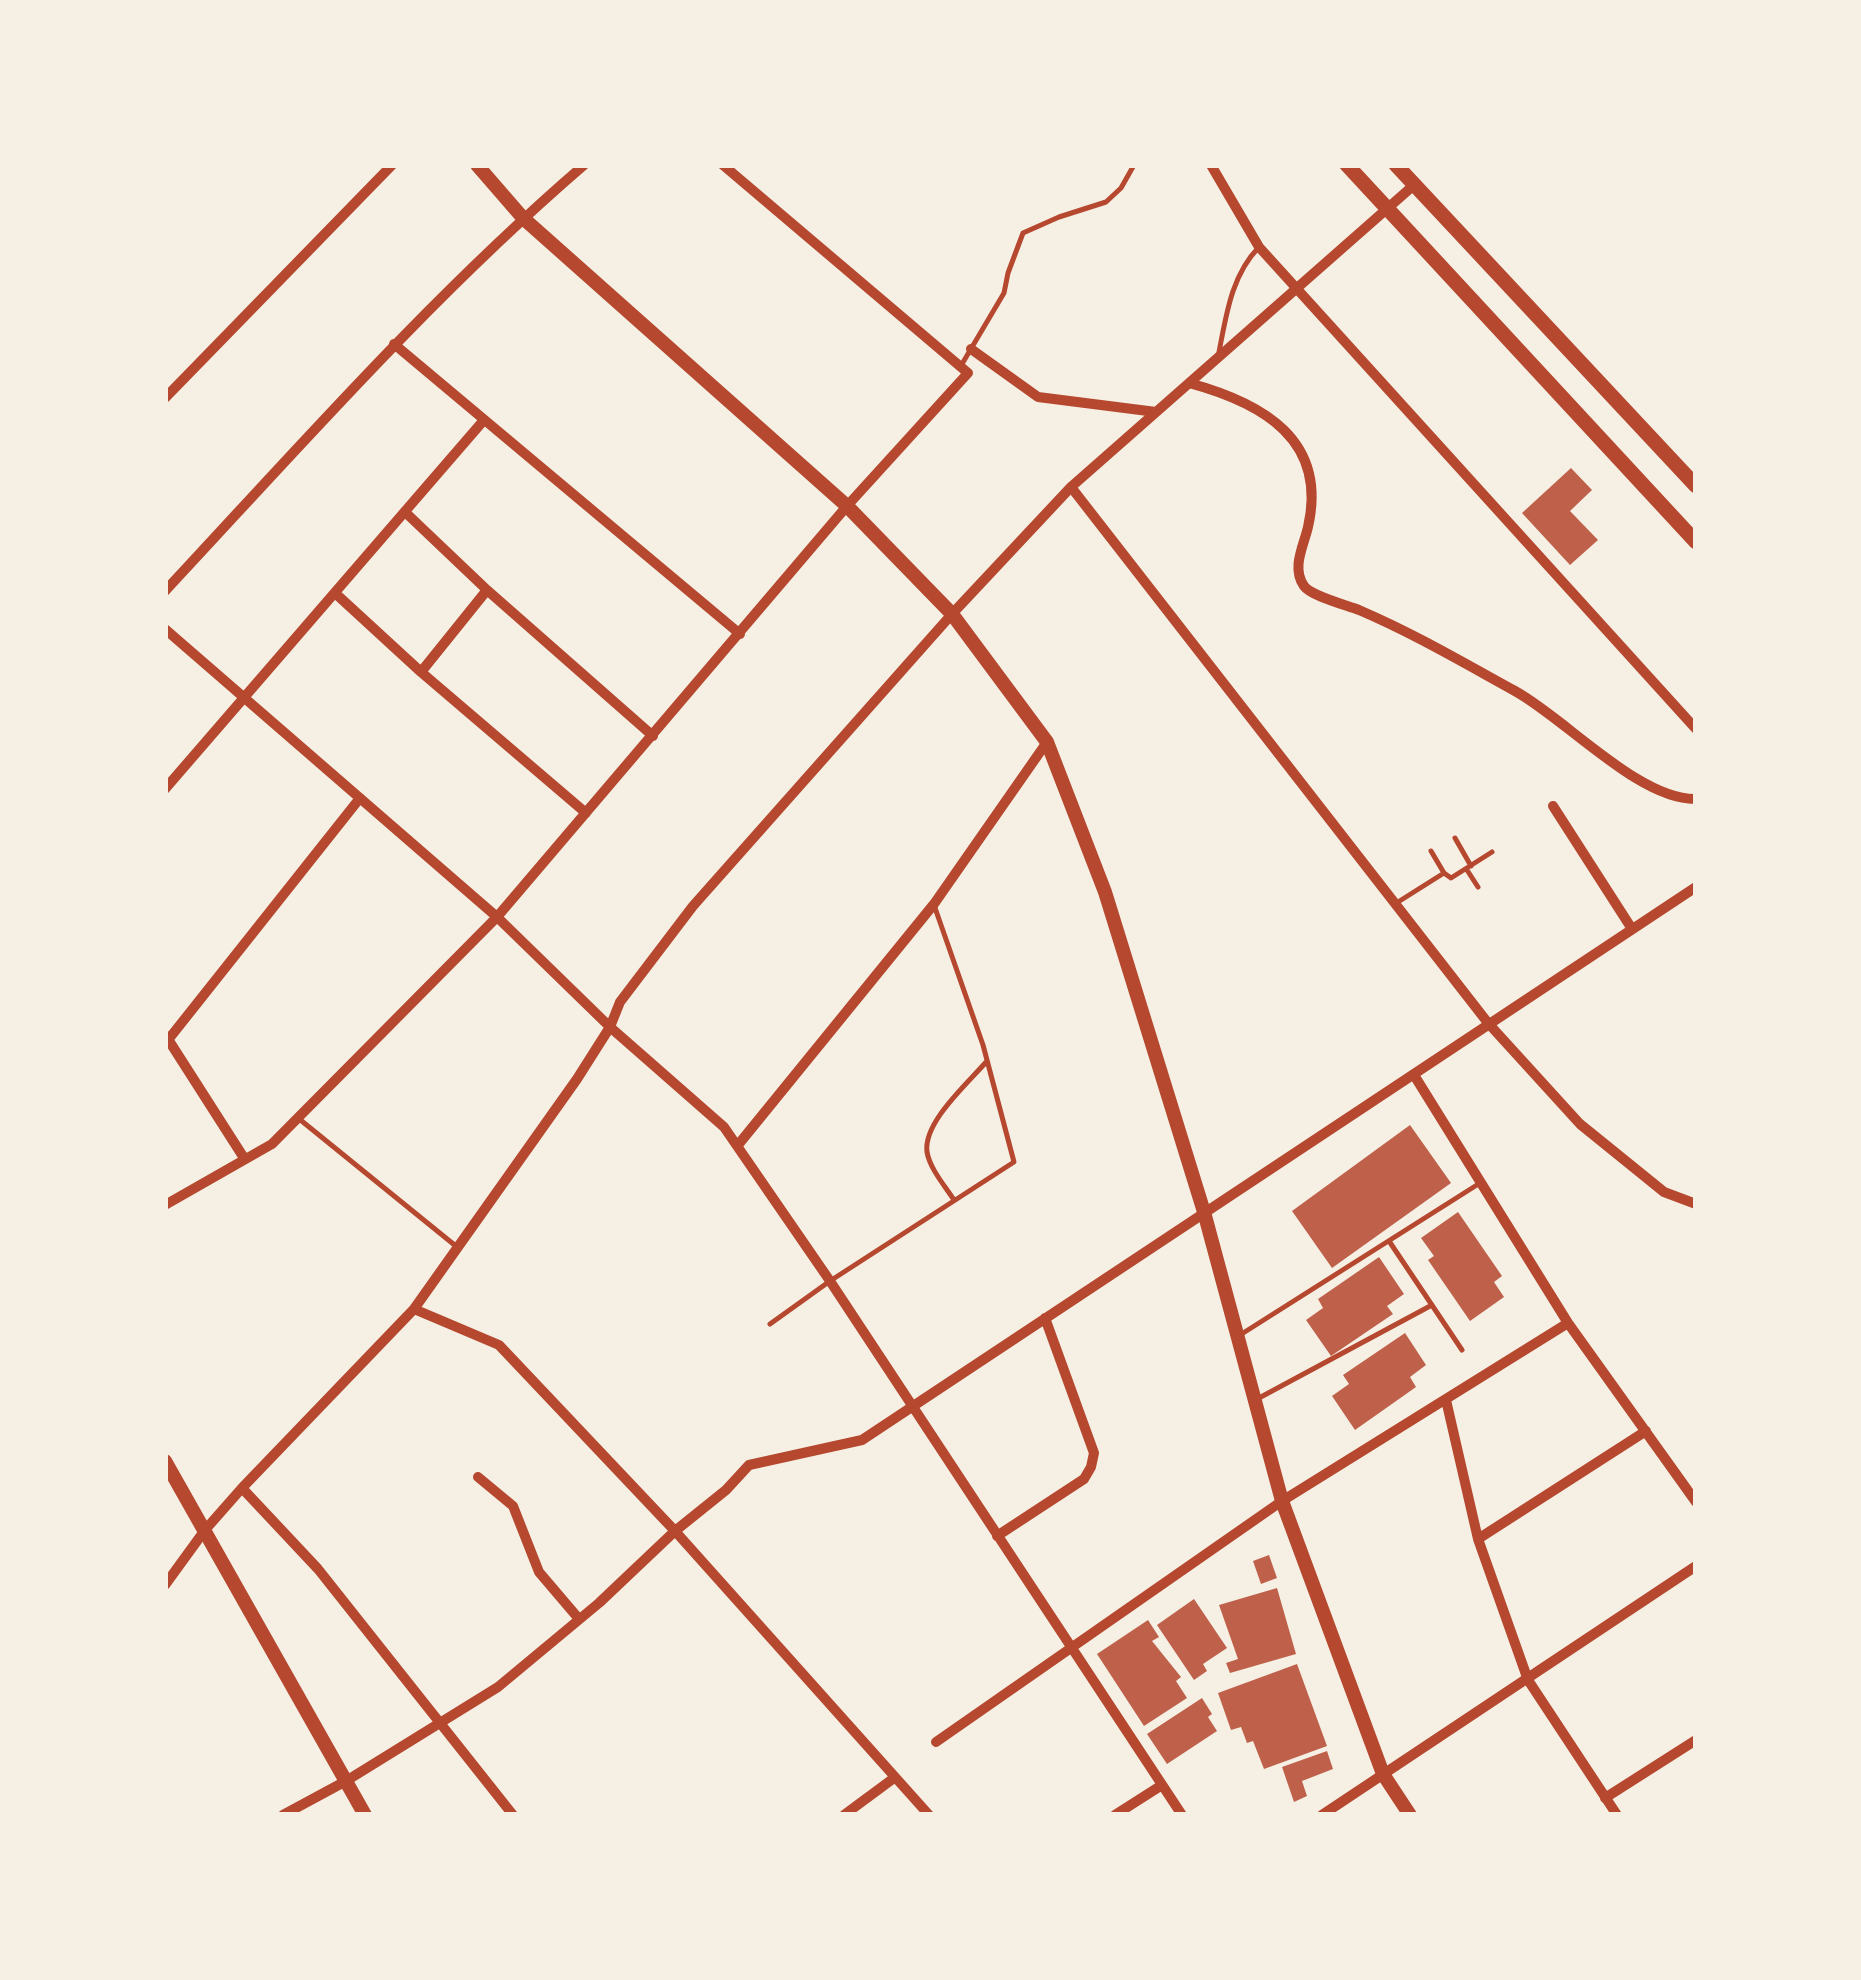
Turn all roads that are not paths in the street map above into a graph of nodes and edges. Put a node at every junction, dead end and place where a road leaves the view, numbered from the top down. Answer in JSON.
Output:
{"nodes":[{"id":1,"x":392,"y":165,"type":"edge"},
{"id":2,"x":477,"y":165,"type":"edge"},
{"id":3,"x":584,"y":165,"type":"edge"},
{"id":4,"x":723,"y":165,"type":"edge"},
{"id":5,"x":1134,"y":165,"type":"edge"},
{"id":6,"x":1211,"y":165,"type":"edge"},
{"id":7,"x":1346,"y":165,"type":"edge"},
{"id":8,"x":1396,"y":165,"type":"edge"},
{"id":9,"x":1414,"y":185,"type":"junction"},
{"id":10,"x":1387,"y":209,"type":"junction"},
{"id":11,"x":523,"y":218,"type":"junction"},
{"id":12,"x":1258,"y":247,"type":"junction"},
{"id":13,"x":1295,"y":288,"type":"junction"},
{"id":14,"x":394,"y":344,"type":"junction"},
{"id":15,"x":970,"y":348,"type":"junction"},
{"id":16,"x":1217,"y":360,"type":"junction"},
{"id":17,"x":964,"y":370,"type":"junction"},
{"id":18,"x":1189,"y":383,"type":"junction"},
{"id":19,"x":165,"y":398,"type":"edge"},
{"id":20,"x":1156,"y":412,"type":"junction"},
{"id":21,"x":484,"y":420,"type":"junction"},
{"id":22,"x":1696,"y":486,"type":"edge"},
{"id":23,"x":1071,"y":487,"type":"junction"},
{"id":24,"x":847,"y":506,"type":"junction"},
{"id":25,"x":405,"y":512,"type":"junction"},
{"id":26,"x":1696,"y":542,"type":"edge"},
{"id":27,"x":487,"y":590,"type":"junction"},
{"id":28,"x":165,"y":592,"type":"edge"},
{"id":29,"x":335,"y":593,"type":"junction"},
{"id":30,"x":952,"y":614,"type":"junction"},
{"id":31,"x":165,"y":629,"type":"edge"},
{"id":32,"x":740,"y":634,"type":"junction"},
{"id":33,"x":421,"y":672,"type":"junction"},
{"id":34,"x":244,"y":698,"type":"junction"},
{"id":35,"x":1696,"y":730,"type":"edge"},
{"id":36,"x":653,"y":736,"type":"junction"},
{"id":37,"x":1047,"y":742,"type":"junction"},
{"id":38,"x":165,"y":789,"type":"edge"},
{"id":39,"x":360,"y":798,"type":"junction"},
{"id":40,"x":1696,"y":799,"type":"edge"},
{"id":41,"x":1552,"y":806,"type":"dead end"},
{"id":42,"x":586,"y":812,"type":"junction"},
{"id":43,"x":1455,"y":838,"type":"dead end"},
{"id":44,"x":1431,"y":851,"type":"dead end"},
{"id":45,"x":1492,"y":852,"type":"dead end"},
{"id":46,"x":1469,"y":868,"type":"junction"},
{"id":47,"x":1444,"y":873,"type":"junction"},
{"id":48,"x":1478,"y":887,"type":"dead end"},
{"id":49,"x":1696,"y":887,"type":"edge"},
{"id":50,"x":934,"y":904,"type":"junction"},
{"id":51,"x":1395,"y":904,"type":"junction"},
{"id":52,"x":497,"y":917,"type":"junction"},
{"id":53,"x":1632,"y":929,"type":"junction"},
{"id":54,"x":1488,"y":1023,"type":"junction"},
{"id":55,"x":610,"y":1027,"type":"junction"},
{"id":56,"x":166,"y":1038,"type":"edge"},
{"id":57,"x":988,"y":1062,"type":"junction"},
{"id":58,"x":1414,"y":1075,"type":"junction"},
{"id":59,"x":298,"y":1118,"type":"junction"},
{"id":60,"x":738,"y":1145,"type":"junction"},
{"id":61,"x":244,"y":1158,"type":"junction"},
{"id":62,"x":1480,"y":1182,"type":"junction"},
{"id":63,"x":954,"y":1200,"type":"junction"},
{"id":64,"x":1696,"y":1204,"type":"edge"},
{"id":65,"x":165,"y":1205,"type":"edge"},
{"id":66,"x":1204,"y":1212,"type":"junction"},
{"id":67,"x":1389,"y":1240,"type":"junction"},
{"id":68,"x":458,"y":1247,"type":"junction"},
{"id":69,"x":830,"y":1281,"type":"junction"},
{"id":70,"x":1432,"y":1305,"type":"junction"},
{"id":71,"x":414,"y":1309,"type":"junction"},
{"id":72,"x":1045,"y":1318,"type":"junction"},
{"id":73,"x":1568,"y":1323,"type":"junction"},
{"id":74,"x":770,"y":1324,"type":"dead end"},
{"id":75,"x":1238,"y":1337,"type":"junction"},
{"id":76,"x":1462,"y":1350,"type":"dead end"},
{"id":77,"x":1255,"y":1400,"type":"junction"},
{"id":78,"x":1446,"y":1400,"type":"junction"},
{"id":79,"x":912,"y":1406,"type":"junction"},
{"id":80,"x":1646,"y":1431,"type":"junction"},
{"id":81,"x":165,"y":1462,"type":"edge"},
{"id":82,"x":478,"y":1477,"type":"dead end"},
{"id":83,"x":242,"y":1488,"type":"junction"},
{"id":84,"x":1282,"y":1501,"type":"junction"},
{"id":85,"x":1696,"y":1502,"type":"edge"},
{"id":86,"x":205,"y":1530,"type":"junction"},
{"id":87,"x":675,"y":1531,"type":"junction"},
{"id":88,"x":997,"y":1536,"type":"junction"},
{"id":89,"x":1478,"y":1540,"type":"junction"},
{"id":90,"x":1696,"y":1566,"type":"edge"},
{"id":91,"x":165,"y":1585,"type":"edge"},
{"id":92,"x":579,"y":1619,"type":"junction"},
{"id":93,"x":1071,"y":1648,"type":"junction"},
{"id":94,"x":1528,"y":1680,"type":"junction"},
{"id":95,"x":441,"y":1723,"type":"junction"},
{"id":96,"x":1696,"y":1740,"type":"edge"},
{"id":97,"x":936,"y":1742,"type":"dead end"},
{"id":98,"x":1383,"y":1774,"type":"junction"},
{"id":99,"x":894,"y":1778,"type":"junction"},
{"id":100,"x":346,"y":1781,"type":"junction"},
{"id":101,"x":1162,"y":1785,"type":"junction"},
{"id":102,"x":1605,"y":1798,"type":"junction"},
{"id":103,"x":283,"y":1815,"type":"edge"},
{"id":104,"x":365,"y":1815,"type":"edge"},
{"id":105,"x":513,"y":1815,"type":"edge"},
{"id":106,"x":844,"y":1815,"type":"edge"},
{"id":107,"x":928,"y":1815,"type":"edge"},
{"id":108,"x":1115,"y":1815,"type":"edge"},
{"id":109,"x":1182,"y":1815,"type":"edge"},
{"id":110,"x":1322,"y":1815,"type":"edge"},
{"id":111,"x":1410,"y":1815,"type":"edge"},
{"id":112,"x":1616,"y":1815,"type":"edge"}],
"edges":[{"from":1,"to":19,"type":"street"},
{"from":2,"to":11,"type":"street"},
{"from":3,"to":11,"type":"street"},
{"from":4,"to":17,"type":"street"},
{"from":5,"to":15,"type":"lane"},
{"from":6,"to":12,"type":"street"},
{"from":7,"to":10,"type":"main road"},
{"from":8,"to":9,"type":"main road"},
{"from":9,"to":10,"type":"street"},
{"from":9,"to":22,"type":"main road"},
{"from":10,"to":13,"type":"street"},
{"from":10,"to":26,"type":"main road"},
{"from":11,"to":14,"type":"street"},
{"from":11,"to":24,"type":"street"},
{"from":12,"to":13,"type":"street"},
{"from":12,"to":16,"type":"lane"},
{"from":13,"to":16,"type":"street"},
{"from":13,"to":35,"type":"street"},
{"from":14,"to":21,"type":"street"},
{"from":14,"to":28,"type":"street"},
{"from":15,"to":17,"type":"lane"},
{"from":15,"to":20,"type":"street"},
{"from":16,"to":18,"type":"street"},
{"from":17,"to":24,"type":"street"},
{"from":18,"to":20,"type":"street"},
{"from":18,"to":40,"type":"street"},
{"from":20,"to":23,"type":"street"},
{"from":21,"to":25,"type":"street"},
{"from":21,"to":32,"type":"street"},
{"from":23,"to":30,"type":"street"},
{"from":23,"to":51,"type":"street"},
{"from":24,"to":30,"type":"street"},
{"from":24,"to":32,"type":"street"},
{"from":25,"to":27,"type":"street"},
{"from":25,"to":29,"type":"street"},
{"from":27,"to":33,"type":"street"},
{"from":27,"to":36,"type":"street"},
{"from":29,"to":33,"type":"street"},
{"from":29,"to":34,"type":"street"},
{"from":30,"to":37,"type":"street"},
{"from":30,"to":55,"type":"street"},
{"from":31,"to":34,"type":"street"},
{"from":32,"to":36,"type":"street"},
{"from":33,"to":42,"type":"street"},
{"from":34,"to":38,"type":"street"},
{"from":34,"to":39,"type":"street"},
{"from":36,"to":42,"type":"street"},
{"from":37,"to":50,"type":"street"},
{"from":37,"to":66,"type":"street"},
{"from":39,"to":52,"type":"street"},
{"from":39,"to":56,"type":"street"},
{"from":41,"to":53,"type":"street"},
{"from":42,"to":52,"type":"street"},
{"from":43,"to":46,"type":"lane"},
{"from":44,"to":47,"type":"lane"},
{"from":45,"to":46,"type":"lane"},
{"from":46,"to":47,"type":"lane"},
{"from":46,"to":48,"type":"lane"},
{"from":47,"to":51,"type":"lane"},
{"from":49,"to":53,"type":"street"},
{"from":50,"to":57,"type":"lane"},
{"from":50,"to":60,"type":"street"},
{"from":51,"to":54,"type":"street"},
{"from":52,"to":55,"type":"street"},
{"from":52,"to":59,"type":"street"},
{"from":53,"to":54,"type":"street"},
{"from":54,"to":58,"type":"street"},
{"from":54,"to":64,"type":"street"},
{"from":55,"to":60,"type":"street"},
{"from":55,"to":68,"type":"street"},
{"from":56,"to":61,"type":"street"},
{"from":57,"to":63,"type":"lane"},
{"from":57,"to":63,"type":"lane"},
{"from":58,"to":62,"type":"street"},
{"from":58,"to":66,"type":"street"},
{"from":59,"to":61,"type":"street"},
{"from":59,"to":68,"type":"lane"},
{"from":60,"to":69,"type":"street"},
{"from":61,"to":65,"type":"street"},
{"from":62,"to":67,"type":"lane"},
{"from":62,"to":73,"type":"street"},
{"from":63,"to":69,"type":"lane"},
{"from":66,"to":72,"type":"street"},
{"from":66,"to":75,"type":"street"},
{"from":67,"to":70,"type":"lane"},
{"from":67,"to":75,"type":"lane"},
{"from":68,"to":71,"type":"street"},
{"from":69,"to":74,"type":"lane"},
{"from":69,"to":79,"type":"street"},
{"from":70,"to":76,"type":"lane"},
{"from":70,"to":77,"type":"lane"},
{"from":71,"to":83,"type":"street"},
{"from":71,"to":87,"type":"street"},
{"from":72,"to":79,"type":"street"},
{"from":72,"to":88,"type":"street"},
{"from":73,"to":78,"type":"street"},
{"from":73,"to":80,"type":"street"},
{"from":75,"to":77,"type":"street"},
{"from":77,"to":84,"type":"street"},
{"from":78,"to":84,"type":"street"},
{"from":78,"to":89,"type":"street"},
{"from":79,"to":87,"type":"street"},
{"from":79,"to":88,"type":"street"},
{"from":80,"to":85,"type":"street"},
{"from":80,"to":89,"type":"street"},
{"from":81,"to":86,"type":"street"},
{"from":82,"to":92,"type":"street"},
{"from":83,"to":86,"type":"street"},
{"from":83,"to":95,"type":"street"},
{"from":84,"to":93,"type":"street"},
{"from":84,"to":98,"type":"street"},
{"from":86,"to":91,"type":"street"},
{"from":86,"to":100,"type":"street"},
{"from":87,"to":92,"type":"street"},
{"from":87,"to":99,"type":"street"},
{"from":88,"to":93,"type":"street"},
{"from":89,"to":94,"type":"street"},
{"from":90,"to":94,"type":"street"},
{"from":92,"to":95,"type":"street"},
{"from":93,"to":97,"type":"street"},
{"from":93,"to":101,"type":"street"},
{"from":94,"to":98,"type":"street"},
{"from":94,"to":102,"type":"street"},
{"from":95,"to":100,"type":"street"},
{"from":95,"to":105,"type":"street"},
{"from":96,"to":102,"type":"street"},
{"from":98,"to":110,"type":"street"},
{"from":98,"to":111,"type":"street"},
{"from":99,"to":106,"type":"street"},
{"from":99,"to":107,"type":"street"},
{"from":100,"to":103,"type":"street"},
{"from":100,"to":104,"type":"street"},
{"from":101,"to":108,"type":"street"},
{"from":101,"to":109,"type":"street"},
{"from":102,"to":112,"type":"street"}]}
